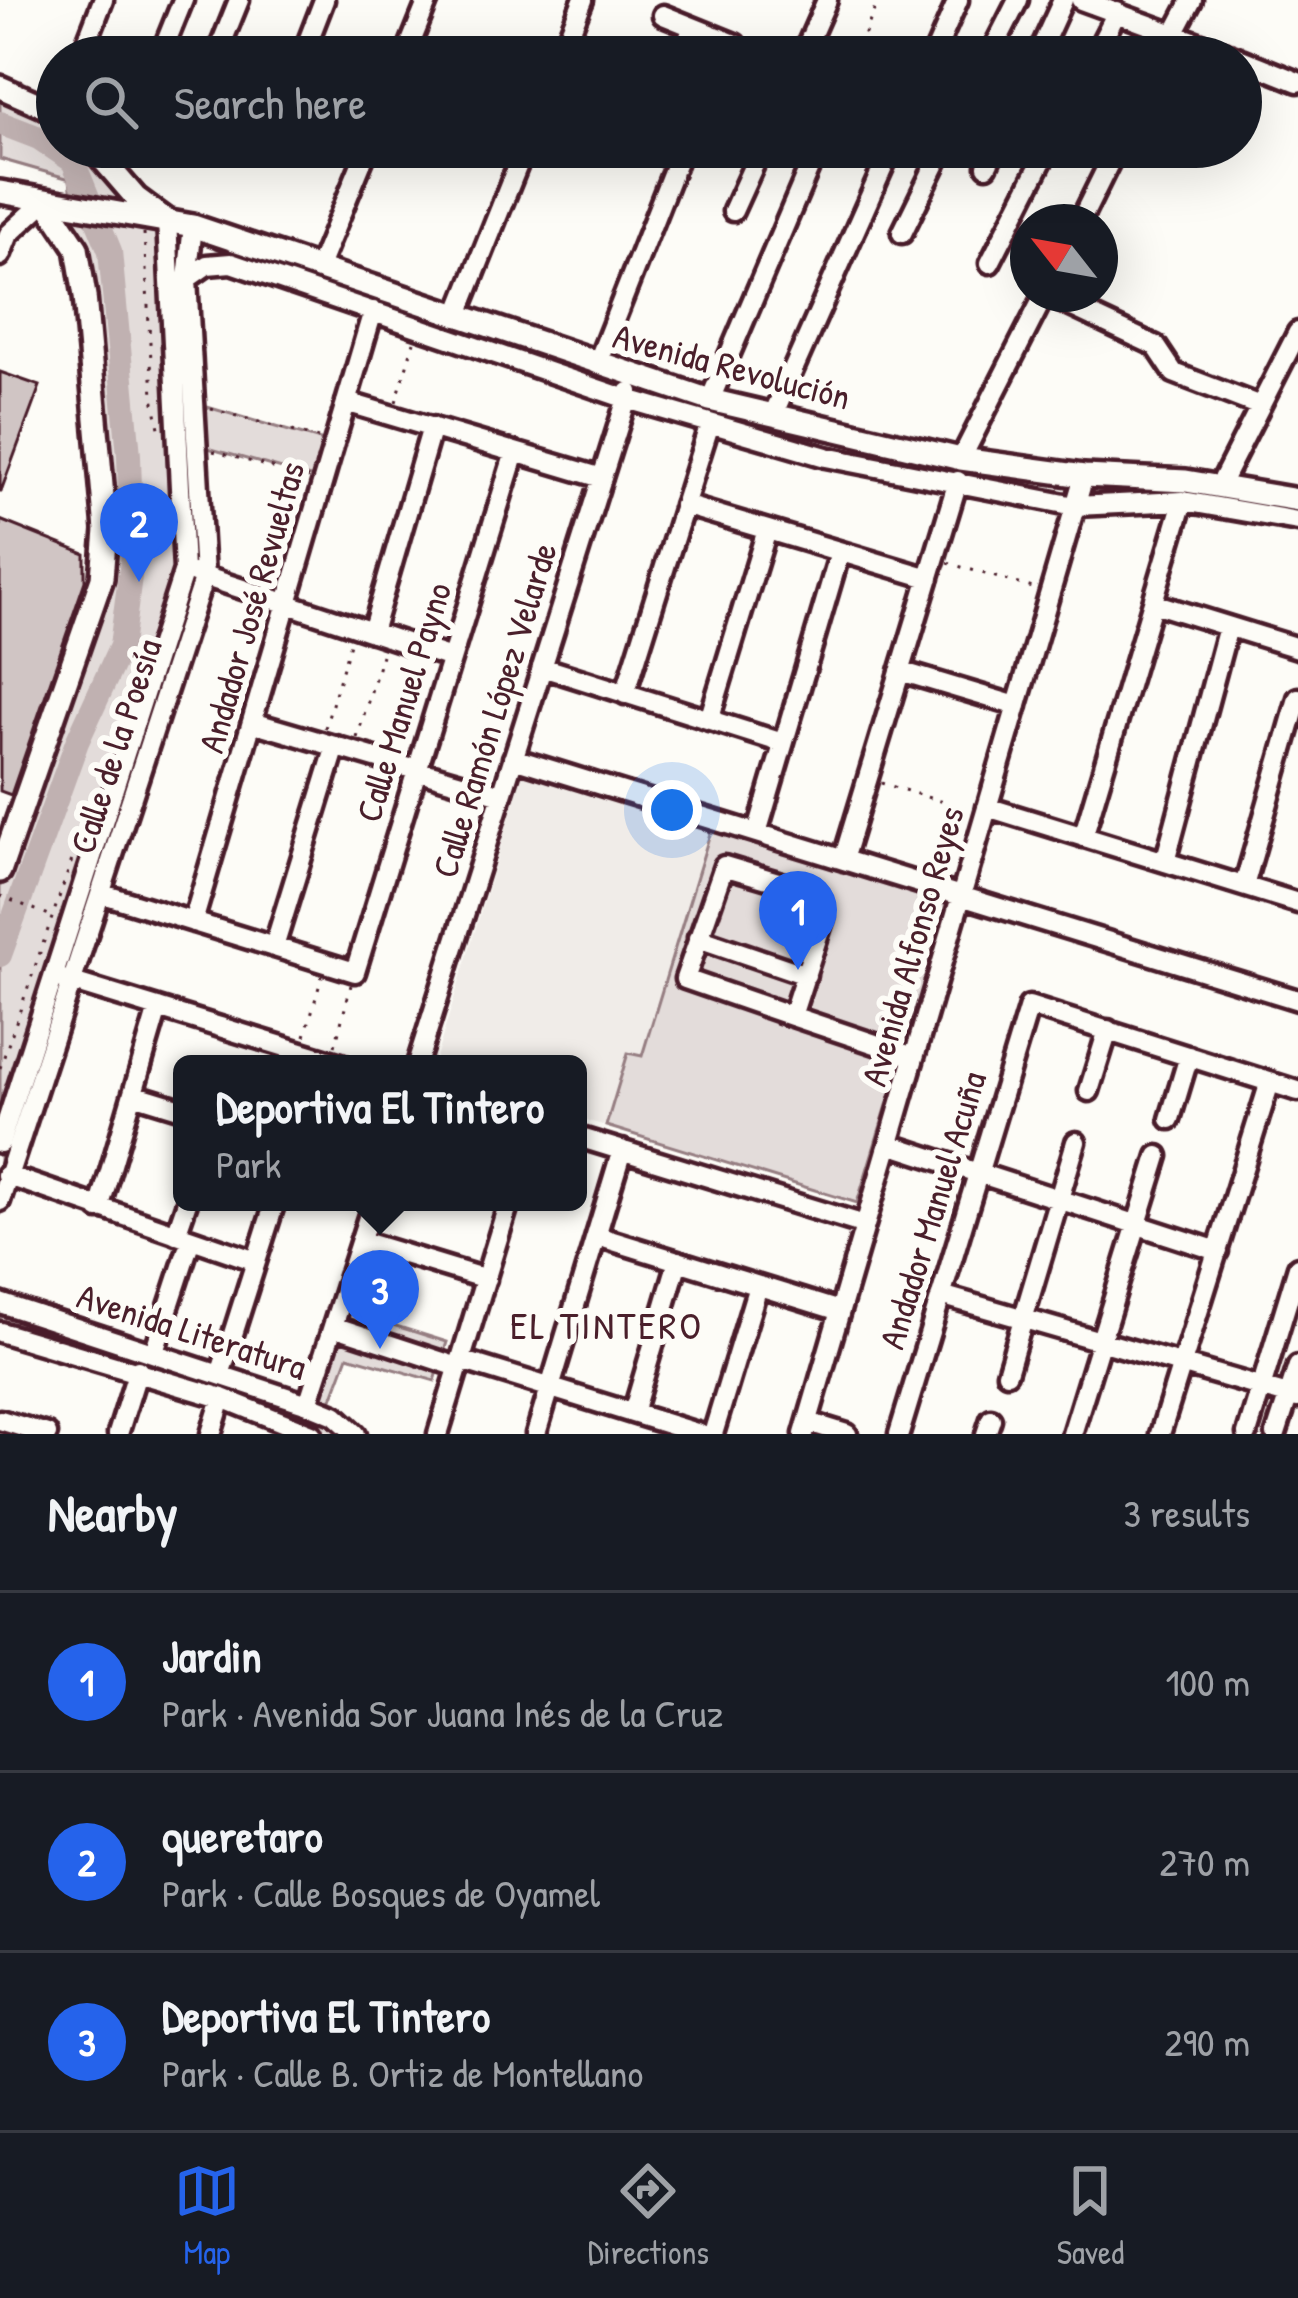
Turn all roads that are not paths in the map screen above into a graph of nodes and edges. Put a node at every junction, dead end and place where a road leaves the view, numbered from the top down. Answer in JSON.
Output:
{"nodes":[{"id":1,"x":103,"y":0,"type":"edge"},
{"id":2,"x":183,"y":0,"type":"edge"},
{"id":3,"x":239,"y":0,"type":"edge"},
{"id":4,"x":324,"y":0,"type":"edge"},
{"id":5,"x":428,"y":0,"type":"edge"},
{"id":6,"x":583,"y":0,"type":"edge"},
{"id":7,"x":827,"y":0,"type":"edge"},
{"id":8,"x":958,"y":0,"type":"edge"},
{"id":9,"x":1018,"y":0,"type":"edge"},
{"id":10,"x":1064,"y":0,"type":"edge"},
{"id":11,"x":1081,"y":0,"type":"edge"},
{"id":12,"x":1192,"y":0,"type":"edge"},
{"id":13,"x":1117,"y":12,"type":"junction"},
{"id":14,"x":663,"y":15,"type":"dead end"},
{"id":15,"x":693,"y":27,"type":"junction"},
{"id":16,"x":1175,"y":31,"type":"junction"},
{"id":17,"x":89,"y":36,"type":"edge"},
{"id":18,"x":168,"y":36,"type":"edge"},
{"id":19,"x":224,"y":36,"type":"edge"},
{"id":20,"x":310,"y":36,"type":"edge"},
{"id":21,"x":413,"y":36,"type":"edge"},
{"id":22,"x":568,"y":36,"type":"edge"},
{"id":23,"x":689,"y":36,"type":"edge"},
{"id":24,"x":715,"y":36,"type":"edge"},
{"id":25,"x":811,"y":36,"type":"edge"},
{"id":26,"x":942,"y":36,"type":"edge"},
{"id":27,"x":1000,"y":36,"type":"edge"},
{"id":28,"x":1047,"y":36,"type":"edge"},
{"id":29,"x":1105,"y":36,"type":"edge"},
{"id":30,"x":1172,"y":36,"type":"edge"},
{"id":31,"x":1187,"y":36,"type":"edge"},
{"id":32,"x":1262,"y":67,"type":"edge"},
{"id":33,"x":1298,"y":82,"type":"edge"},
{"id":34,"x":0,"y":87,"type":"edge"},
{"id":35,"x":36,"y":103,"type":"edge"},
{"id":36,"x":359,"y":168,"type":"edge"},
{"id":37,"x":517,"y":168,"type":"edge"},
{"id":38,"x":673,"y":168,"type":"edge"},
{"id":39,"x":752,"y":168,"type":"edge"},
{"id":40,"x":809,"y":168,"type":"edge"},
{"id":41,"x":883,"y":168,"type":"edge"},
{"id":42,"x":934,"y":168,"type":"edge"},
{"id":43,"x":1038,"y":168,"type":"edge"},
{"id":44,"x":1107,"y":168,"type":"edge"},
{"id":45,"x":114,"y":170,"type":"edge"},
{"id":46,"x":0,"y":192,"type":"edge"},
{"id":47,"x":48,"y":203,"type":"junction"},
{"id":48,"x":1089,"y":204,"type":"edge"},
{"id":49,"x":733,"y":212,"type":"dead end"},
{"id":50,"x":167,"y":220,"type":"junction"},
{"id":51,"x":5,"y":225,"type":"edge"},
{"id":52,"x":193,"y":226,"type":"junction"},
{"id":53,"x":902,"y":233,"type":"dead end"},
{"id":54,"x":0,"y":256,"type":"edge"},
{"id":55,"x":990,"y":263,"type":"dead end"},
{"id":56,"x":318,"y":269,"type":"junction"},
{"id":57,"x":187,"y":279,"type":"junction"},
{"id":58,"x":374,"y":310,"type":"junction"},
{"id":59,"x":1036,"y":312,"type":"edge"},
{"id":60,"x":1083,"y":312,"type":"edge"},
{"id":61,"x":457,"y":317,"type":"junction"},
{"id":62,"x":1298,"y":332,"type":"edge"},
{"id":63,"x":597,"y":364,"type":"junction"},
{"id":64,"x":634,"y":376,"type":"junction"},
{"id":65,"x":627,"y":398,"type":"junction"},
{"id":66,"x":710,"y":400,"type":"junction"},
{"id":67,"x":346,"y":402,"type":"junction"},
{"id":68,"x":1260,"y":406,"type":"junction"},
{"id":69,"x":773,"y":415,"type":"junction"},
{"id":70,"x":710,"y":424,"type":"junction"},
{"id":71,"x":432,"y":427,"type":"junction"},
{"id":72,"x":515,"y":452,"type":"junction"},
{"id":73,"x":959,"y":470,"type":"junction"},
{"id":74,"x":1084,"y":476,"type":"junction"},
{"id":75,"x":602,"y":478,"type":"junction"},
{"id":76,"x":1219,"y":487,"type":"junction"},
{"id":77,"x":1298,"y":500,"type":"edge"},
{"id":78,"x":1183,"y":502,"type":"junction"},
{"id":79,"x":684,"y":506,"type":"junction"},
{"id":80,"x":1075,"y":506,"type":"junction"},
{"id":81,"x":1298,"y":521,"type":"edge"},
{"id":82,"x":767,"y":530,"type":"junction"},
{"id":83,"x":840,"y":552,"type":"junction"},
{"id":84,"x":931,"y":569,"type":"junction"},
{"id":85,"x":194,"y":573,"type":"junction"},
{"id":86,"x":287,"y":603,"type":"junction"},
{"id":87,"x":1154,"y":603,"type":"junction"},
{"id":88,"x":1228,"y":627,"type":"junction"},
{"id":89,"x":372,"y":632,"type":"junction"},
{"id":90,"x":1298,"y":648,"type":"edge"},
{"id":91,"x":451,"y":658,"type":"junction"},
{"id":92,"x":542,"y":667,"type":"junction"},
{"id":93,"x":901,"y":670,"type":"junction"},
{"id":94,"x":626,"y":694,"type":"junction"},
{"id":95,"x":1298,"y":698,"type":"edge"},
{"id":96,"x":1017,"y":706,"type":"junction"},
{"id":97,"x":709,"y":720,"type":"junction"},
{"id":98,"x":252,"y":722,"type":"junction"},
{"id":99,"x":783,"y":743,"type":"junction"},
{"id":100,"x":337,"y":746,"type":"junction"},
{"id":101,"x":513,"y":758,"type":"junction"},
{"id":102,"x":417,"y":770,"type":"junction"},
{"id":103,"x":502,"y":795,"type":"junction"},
{"id":104,"x":986,"y":811,"type":"junction"},
{"id":105,"x":757,"y":833,"type":"junction"},
{"id":106,"x":1083,"y":837,"type":"junction"},
{"id":107,"x":843,"y":860,"type":"junction"},
{"id":108,"x":1165,"y":862,"type":"junction"},
{"id":109,"x":0,"y":871,"type":"edge"},
{"id":110,"x":1244,"y":886,"type":"junction"},
{"id":111,"x":798,"y":888,"type":"dead end"},
{"id":112,"x":103,"y":894,"type":"junction"},
{"id":113,"x":961,"y":896,"type":"junction"},
{"id":114,"x":1298,"y":903,"type":"edge"},
{"id":115,"x":824,"y":917,"type":"dead end"},
{"id":116,"x":193,"y":922,"type":"junction"},
{"id":117,"x":698,"y":938,"type":"junction"},
{"id":118,"x":274,"y":947,"type":"junction"},
{"id":119,"x":806,"y":975,"type":"junction"},
{"id":120,"x":62,"y":978,"type":"junction"},
{"id":121,"x":1298,"y":1000,"type":"edge"},
{"id":122,"x":158,"y":1008,"type":"junction"},
{"id":123,"x":792,"y":1016,"type":"junction"},
{"id":124,"x":1108,"y":1030,"type":"junction"},
{"id":125,"x":314,"y":1055,"type":"edge"},
{"id":126,"x":420,"y":1055,"type":"edge"},
{"id":127,"x":914,"y":1057,"type":"junction"},
{"id":128,"x":1189,"y":1057,"type":"junction"},
{"id":129,"x":1270,"y":1082,"type":"junction"},
{"id":130,"x":1089,"y":1091,"type":"dead end"},
{"id":131,"x":1298,"y":1091,"type":"edge"},
{"id":132,"x":133,"y":1094,"type":"junction"},
{"id":133,"x":173,"y":1106,"type":"edge"},
{"id":134,"x":1169,"y":1119,"type":"dead end"},
{"id":135,"x":587,"y":1140,"type":"edge"},
{"id":136,"x":1076,"y":1142,"type":"dead end"},
{"id":137,"x":0,"y":1143,"type":"edge"},
{"id":138,"x":889,"y":1144,"type":"junction"},
{"id":139,"x":622,"y":1150,"type":"junction"},
{"id":140,"x":1158,"y":1156,"type":"dead end"},
{"id":141,"x":978,"y":1173,"type":"junction"},
{"id":142,"x":6,"y":1175,"type":"junction"},
{"id":143,"x":1059,"y":1199,"type":"junction"},
{"id":144,"x":0,"y":1201,"type":"edge"},
{"id":145,"x":99,"y":1209,"type":"junction"},
{"id":146,"x":186,"y":1211,"type":"edge"},
{"id":147,"x":272,"y":1211,"type":"edge"},
{"id":148,"x":371,"y":1211,"type":"edge"},
{"id":149,"x":501,"y":1211,"type":"edge"},
{"id":150,"x":865,"y":1225,"type":"junction"},
{"id":151,"x":1137,"y":1225,"type":"junction"},
{"id":152,"x":184,"y":1236,"type":"junction"},
{"id":153,"x":597,"y":1236,"type":"junction"},
{"id":154,"x":361,"y":1241,"type":"junction"},
{"id":155,"x":1218,"y":1251,"type":"junction"},
{"id":156,"x":678,"y":1261,"type":"junction"},
{"id":157,"x":256,"y":1262,"type":"junction"},
{"id":158,"x":1298,"y":1267,"type":"edge"},
{"id":159,"x":486,"y":1279,"type":"junction"},
{"id":160,"x":758,"y":1286,"type":"junction"},
{"id":161,"x":941,"y":1295,"type":"junction"},
{"id":162,"x":0,"y":1303,"type":"edge"},
{"id":163,"x":840,"y":1311,"type":"junction"},
{"id":164,"x":1023,"y":1319,"type":"junction"},
{"id":165,"x":332,"y":1326,"type":"junction"},
{"id":166,"x":0,"y":1332,"type":"edge"},
{"id":167,"x":1101,"y":1342,"type":"junction"},
{"id":168,"x":154,"y":1352,"type":"junction"},
{"id":169,"x":459,"y":1364,"type":"junction"},
{"id":170,"x":1182,"y":1365,"type":"junction"},
{"id":171,"x":1298,"y":1366,"type":"edge"},
{"id":172,"x":138,"y":1370,"type":"junction"},
{"id":173,"x":1007,"y":1372,"type":"dead end"},
{"id":174,"x":220,"y":1375,"type":"junction"},
{"id":175,"x":549,"y":1388,"type":"junction"},
{"id":176,"x":1261,"y":1389,"type":"junction"},
{"id":177,"x":1293,"y":1397,"type":"edge"},
{"id":178,"x":222,"y":1398,"type":"junction"},
{"id":179,"x":308,"y":1405,"type":"junction"},
{"id":180,"x":633,"y":1413,"type":"junction"},
{"id":181,"x":0,"y":1420,"type":"edge"},
{"id":182,"x":806,"y":1428,"type":"edge"},
{"id":183,"x":303,"y":1432,"type":"edge"},
{"id":184,"x":47,"y":1434,"type":"edge"},
{"id":185,"x":118,"y":1434,"type":"edge"},
{"id":186,"x":211,"y":1434,"type":"edge"},
{"id":187,"x":356,"y":1434,"type":"edge"},
{"id":188,"x":438,"y":1434,"type":"edge"},
{"id":189,"x":536,"y":1434,"type":"edge"},
{"id":190,"x":700,"y":1434,"type":"edge"},
{"id":191,"x":713,"y":1434,"type":"edge"},
{"id":192,"x":847,"y":1434,"type":"edge"},
{"id":193,"x":899,"y":1434,"type":"edge"},
{"id":194,"x":1072,"y":1434,"type":"edge"},
{"id":195,"x":1160,"y":1434,"type":"edge"},
{"id":196,"x":1247,"y":1434,"type":"edge"},
{"id":197,"x":1276,"y":1434,"type":"edge"}],
"edges":[{"from":1,"to":17,"type":"street"},
{"from":2,"to":18,"type":"street"},
{"from":3,"to":19,"type":"street"},
{"from":4,"to":20,"type":"street"},
{"from":5,"to":21,"type":"street"},
{"from":6,"to":22,"type":"street"},
{"from":7,"to":25,"type":"street"},
{"from":8,"to":26,"type":"street"},
{"from":9,"to":27,"type":"street"},
{"from":10,"to":28,"type":"street"},
{"from":11,"to":13,"type":"street"},
{"from":12,"to":16,"type":"street"},
{"from":13,"to":16,"type":"street"},
{"from":13,"to":29,"type":"street"},
{"from":14,"to":15,"type":"street"},
{"from":15,"to":23,"type":"street"},
{"from":15,"to":24,"type":"street"},
{"from":16,"to":30,"type":"street"},
{"from":16,"to":31,"type":"street"},
{"from":32,"to":33,"type":"street"},
{"from":34,"to":35,"type":"main road"},
{"from":36,"to":56,"type":"street"},
{"from":37,"to":61,"type":"street"},
{"from":38,"to":63,"type":"street"},
{"from":39,"to":49,"type":"street"},
{"from":40,"to":66,"type":"street"},
{"from":41,"to":69,"type":"street"},
{"from":42,"to":53,"type":"street"},
{"from":43,"to":55,"type":"street"},
{"from":44,"to":48,"type":"street"},
{"from":45,"to":50,"type":"main road","name":"Avenida Revolución"},
{"from":46,"to":47,"type":"main road","name":"Avenida Revolución"},
{"from":47,"to":50,"type":"main road","name":"Avenida Revolución"},
{"from":47,"to":51,"type":"street"},
{"from":47,"to":109,"type":"main road"},
{"from":50,"to":52,"type":"main road","name":"Avenida Revolución"},
{"from":50,"to":85,"type":"street","name":"Calle de la Poesía"},
{"from":51,"to":54,"type":"street"},
{"from":52,"to":56,"type":"main road","name":"Avenida Revolución"},
{"from":52,"to":57,"type":"street","name":"Calle de la Poesía"},
{"from":56,"to":61,"type":"main road","name":"Avenida Revolución"},
{"from":57,"to":58,"type":"street","name":"Avenida Revolución"},
{"from":57,"to":85,"type":"street","name":"Calle de la Poesía"},
{"from":58,"to":65,"type":"street","name":"Avenida Revolución"},
{"from":58,"to":67,"type":"street","name":"Andador José Revueltas"},
{"from":59,"to":73,"type":"street"},
{"from":60,"to":68,"type":"street"},
{"from":61,"to":63,"type":"main road","name":"Avenida Revolución"},
{"from":62,"to":68,"type":"street"},
{"from":63,"to":64,"type":"main road","name":"Avenida Revolución"},
{"from":64,"to":65,"type":"street","name":"Calle Ramón López Velarde"},
{"from":64,"to":66,"type":"main road","name":"Avenida Revolución"},
{"from":65,"to":70,"type":"street","name":"Avenida Revolución"},
{"from":65,"to":75,"type":"street","name":"Calle Ramón López Velarde"},
{"from":66,"to":69,"type":"main road","name":"Avenida Revolución"},
{"from":67,"to":71,"type":"street"},
{"from":67,"to":86,"type":"street","name":"Andador José Revueltas"},
{"from":68,"to":76,"type":"street"},
{"from":69,"to":73,"type":"main road","name":"Avenida Revolución"},
{"from":70,"to":73,"type":"street","name":"Avenida Revolución"},
{"from":70,"to":79,"type":"street"},
{"from":71,"to":72,"type":"street"},
{"from":71,"to":89,"type":"street"},
{"from":72,"to":75,"type":"street"},
{"from":72,"to":91,"type":"street","name":"Calle Manuel Payno"},
{"from":73,"to":74,"type":"main road","name":"Avenida Revolución"},
{"from":73,"to":80,"type":"street","name":"Avenida Revolución"},
{"from":73,"to":84,"type":"street"},
{"from":74,"to":76,"type":"main road","name":"Avenida Revolución"},
{"from":74,"to":80,"type":"street","name":"Avenida Alfonso Reyes"},
{"from":75,"to":92,"type":"street","name":"Calle Ramón López Velarde"},
{"from":76,"to":77,"type":"main road","name":"Avenida Revolución"},
{"from":78,"to":80,"type":"street","name":"Avenida Revolución"},
{"from":78,"to":81,"type":"street","name":"Avenida Revolución"},
{"from":78,"to":87,"type":"street"},
{"from":79,"to":82,"type":"street"},
{"from":79,"to":94,"type":"street"},
{"from":80,"to":96,"type":"street","name":"Avenida Alfonso Reyes"},
{"from":82,"to":83,"type":"street"},
{"from":82,"to":97,"type":"street"},
{"from":83,"to":84,"type":"street"},
{"from":83,"to":99,"type":"street"},
{"from":84,"to":93,"type":"street"},
{"from":85,"to":86,"type":"street"},
{"from":85,"to":112,"type":"street","name":"Calle de la Poesía"},
{"from":85,"to":120,"type":"street","name":"Calle de la Poesía"},
{"from":86,"to":89,"type":"street"},
{"from":86,"to":98,"type":"street","name":"Andador José Revueltas"},
{"from":87,"to":88,"type":"street"},
{"from":87,"to":106,"type":"street"},
{"from":88,"to":90,"type":"street"},
{"from":88,"to":108,"type":"street"},
{"from":89,"to":91,"type":"street"},
{"from":91,"to":102,"type":"street","name":"Calle Manuel Payno"},
{"from":92,"to":94,"type":"street"},
{"from":92,"to":101,"type":"street","name":"Calle Ramón López Velarde"},
{"from":93,"to":96,"type":"street"},
{"from":93,"to":107,"type":"street"},
{"from":94,"to":97,"type":"street"},
{"from":95,"to":110,"type":"street"},
{"from":96,"to":104,"type":"street","name":"Avenida Alfonso Reyes"},
{"from":97,"to":99,"type":"street"},
{"from":98,"to":100,"type":"street"},
{"from":98,"to":116,"type":"street","name":"Andador José Revueltas"},
{"from":99,"to":105,"type":"street"},
{"from":100,"to":102,"type":"street"},
{"from":100,"to":118,"type":"street"},
{"from":101,"to":103,"type":"street","name":"Calle Ramón López Velarde"},
{"from":101,"to":105,"type":"street"},
{"from":102,"to":103,"type":"street"},
{"from":102,"to":118,"type":"street","name":"Calle Manuel Payno"},
{"from":103,"to":126,"type":"street","name":"Calle Ramón López Velarde"},
{"from":104,"to":106,"type":"street"},
{"from":104,"to":113,"type":"street","name":"Avenida Alfonso Reyes"},
{"from":105,"to":107,"type":"street"},
{"from":106,"to":108,"type":"street"},
{"from":107,"to":113,"type":"street"},
{"from":108,"to":110,"type":"street"},
{"from":110,"to":114,"type":"street"},
{"from":111,"to":117,"type":"street"},
{"from":112,"to":116,"type":"street"},
{"from":112,"to":120,"type":"street","name":"Calle de la Poesía"},
{"from":113,"to":121,"type":"street"},
{"from":113,"to":127,"type":"street","name":"Avenida Alfonso Reyes"},
{"from":115,"to":119,"type":"street"},
{"from":116,"to":118,"type":"street"},
{"from":117,"to":119,"type":"street"},
{"from":117,"to":123,"type":"street"},
{"from":119,"to":123,"type":"street"},
{"from":120,"to":122,"type":"street"},
{"from":120,"to":137,"type":"street","name":"Calle de la Poesía"},
{"from":120,"to":142,"type":"street","name":"Calle de la Poesía"},
{"from":122,"to":125,"type":"street"},
{"from":122,"to":132,"type":"street"},
{"from":123,"to":127,"type":"street"},
{"from":124,"to":128,"type":"street"},
{"from":124,"to":130,"type":"street"},
{"from":124,"to":141,"type":"street","name":"Andador Manuel Acuña"},
{"from":127,"to":138,"type":"street","name":"Avenida Alfonso Reyes"},
{"from":128,"to":129,"type":"street"},
{"from":128,"to":134,"type":"street"},
{"from":129,"to":131,"type":"street"},
{"from":129,"to":155,"type":"street"},
{"from":132,"to":133,"type":"street"},
{"from":132,"to":145,"type":"street"},
{"from":135,"to":139,"type":"street"},
{"from":136,"to":143,"type":"street"},
{"from":138,"to":141,"type":"street"},
{"from":138,"to":150,"type":"street","name":"Avenida Alfonso Reyes"},
{"from":139,"to":150,"type":"street"},
{"from":139,"to":153,"type":"street"},
{"from":140,"to":151,"type":"street"},
{"from":141,"to":143,"type":"street"},
{"from":141,"to":161,"type":"street","name":"Andador Manuel Acuña"},
{"from":142,"to":144,"type":"street","name":"Calle de la Poesía"},
{"from":142,"to":145,"type":"street"},
{"from":143,"to":151,"type":"street"},
{"from":143,"to":164,"type":"street"},
{"from":145,"to":152,"type":"street"},
{"from":146,"to":152,"type":"street"},
{"from":147,"to":157,"type":"street"},
{"from":148,"to":154,"type":"street"},
{"from":149,"to":159,"type":"street"},
{"from":150,"to":163,"type":"street","name":"Avenida Alfonso Reyes"},
{"from":151,"to":155,"type":"street"},
{"from":151,"to":167,"type":"street"},
{"from":152,"to":157,"type":"street"},
{"from":152,"to":168,"type":"street"},
{"from":153,"to":156,"type":"street"},
{"from":153,"to":175,"type":"street"},
{"from":154,"to":159,"type":"street"},
{"from":154,"to":165,"type":"street"},
{"from":155,"to":170,"type":"street"},
{"from":156,"to":160,"type":"street"},
{"from":156,"to":180,"type":"street"},
{"from":157,"to":174,"type":"street"},
{"from":158,"to":176,"type":"street"},
{"from":159,"to":169,"type":"street"},
{"from":160,"to":163,"type":"street"},
{"from":160,"to":191,"type":"street"},
{"from":161,"to":164,"type":"street"},
{"from":161,"to":193,"type":"street","name":"Andador Manuel Acuña"},
{"from":162,"to":168,"type":"street","name":"Avenida Literatura"},
{"from":163,"to":182,"type":"street","name":"Avenida Alfonso Reyes"},
{"from":164,"to":167,"type":"street"},
{"from":164,"to":173,"type":"street"},
{"from":165,"to":169,"type":"street"},
{"from":165,"to":179,"type":"street"},
{"from":166,"to":172,"type":"street","name":"Avenida Literatura"},
{"from":167,"to":170,"type":"street"},
{"from":167,"to":194,"type":"street"},
{"from":168,"to":174,"type":"street","name":"Avenida Literatura"},
{"from":169,"to":175,"type":"street"},
{"from":169,"to":188,"type":"street"},
{"from":170,"to":176,"type":"street"},
{"from":170,"to":195,"type":"street"},
{"from":171,"to":177,"type":"street"},
{"from":172,"to":178,"type":"street","name":"Avenida Literatura"},
{"from":172,"to":185,"type":"street"},
{"from":174,"to":179,"type":"street","name":"Avenida Literatura"},
{"from":175,"to":180,"type":"street"},
{"from":175,"to":189,"type":"street"},
{"from":176,"to":177,"type":"street"},
{"from":176,"to":196,"type":"street"},
{"from":177,"to":197,"type":"street"},
{"from":178,"to":183,"type":"street","name":"Avenida Literatura"},
{"from":178,"to":186,"type":"street"},
{"from":179,"to":187,"type":"street","name":"Avenida Literatura"},
{"from":180,"to":190,"type":"street"},
{"from":181,"to":184,"type":"street"},
{"from":182,"to":192,"type":"street"}]}
